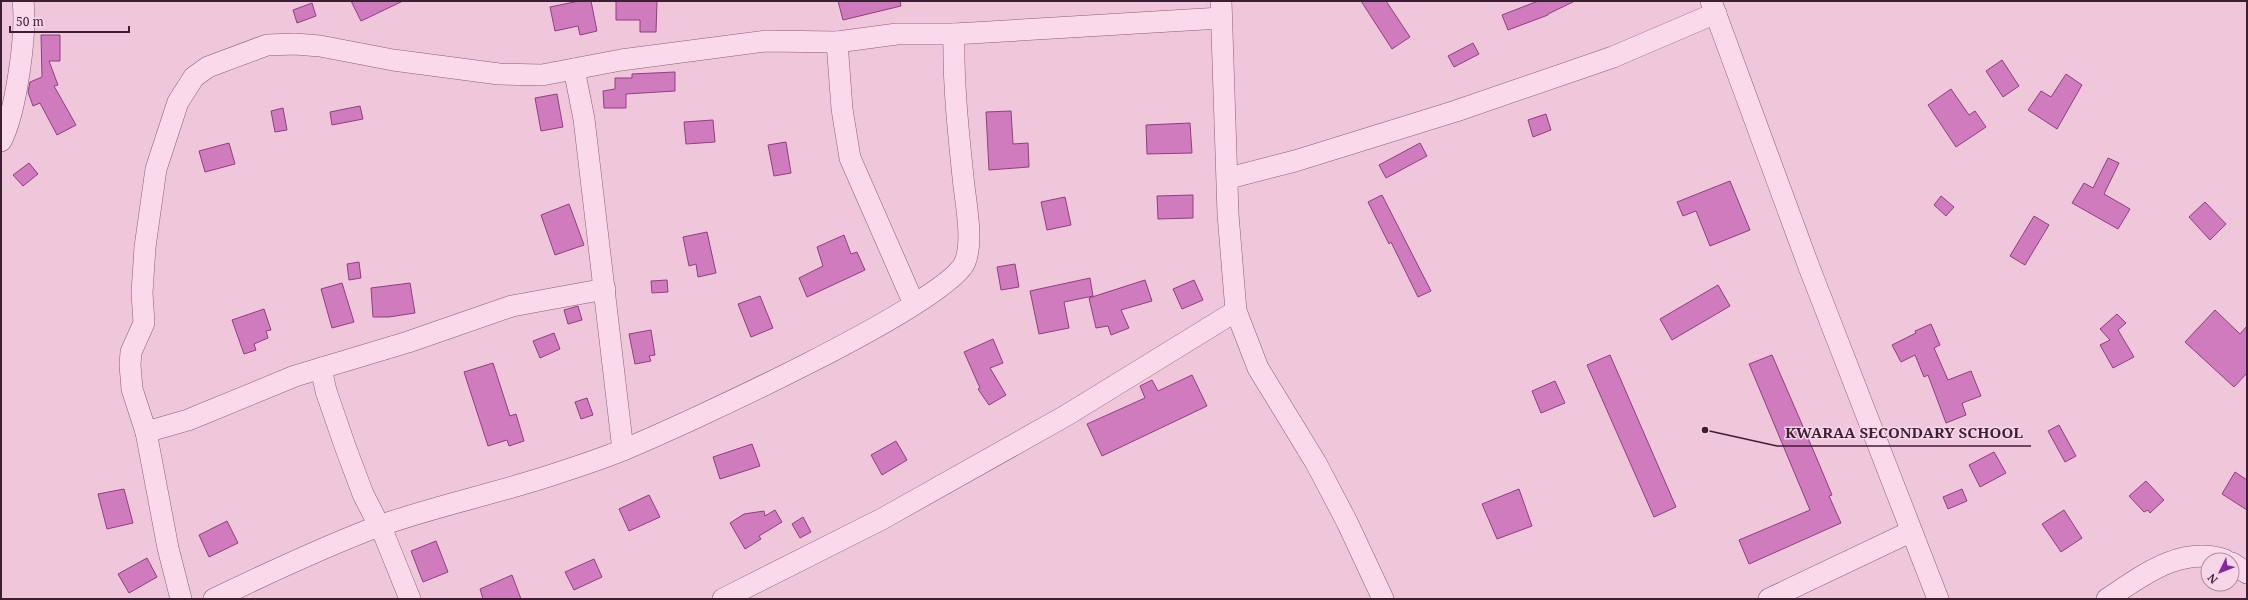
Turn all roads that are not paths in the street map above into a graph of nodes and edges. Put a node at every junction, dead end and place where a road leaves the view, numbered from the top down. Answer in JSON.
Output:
{"nodes":[{"id":1,"x":24,"y":1,"type":"edge"},
{"id":2,"x":1713,"y":7,"type":"edge"},
{"id":3,"x":1221,"y":10,"type":"edge"},
{"id":4,"x":954,"y":34,"type":"junction"},
{"id":5,"x":837,"y":42,"type":"junction"},
{"id":6,"x":574,"y":69,"type":"junction"},
{"id":7,"x":1,"y":141,"type":"edge"},
{"id":8,"x":1228,"y":178,"type":"junction"},
{"id":9,"x":605,"y":289,"type":"junction"},
{"id":10,"x":914,"y":304,"type":"junction"},
{"id":11,"x":1236,"y":312,"type":"junction"},
{"id":12,"x":321,"y":368,"type":"junction"},
{"id":13,"x":146,"y":432,"type":"junction"},
{"id":14,"x":623,"y":450,"type":"junction"},
{"id":15,"x":380,"y":526,"type":"junction"},
{"id":16,"x":1910,"y":532,"type":"junction"},
{"id":17,"x":2200,"y":556,"type":"edge"},
{"id":18,"x":181,"y":599,"type":"edge"},
{"id":19,"x":214,"y":599,"type":"edge"},
{"id":20,"x":410,"y":599,"type":"edge"},
{"id":21,"x":724,"y":599,"type":"edge"},
{"id":22,"x":1383,"y":599,"type":"edge"},
{"id":23,"x":1769,"y":599,"type":"edge"},
{"id":24,"x":1938,"y":599,"type":"edge"},
{"id":25,"x":2107,"y":599,"type":"edge"}],
"edges":[{"from":1,"to":7,"type":"street"},
{"from":2,"to":8,"type":"street"},
{"from":2,"to":16,"type":"street"},
{"from":3,"to":4,"type":"street"},
{"from":3,"to":8,"type":"street"},
{"from":4,"to":5,"type":"street"},
{"from":4,"to":10,"type":"street"},
{"from":5,"to":6,"type":"street"},
{"from":5,"to":10,"type":"street"},
{"from":6,"to":9,"type":"street"},
{"from":6,"to":13,"type":"street"},
{"from":8,"to":11,"type":"street"},
{"from":9,"to":12,"type":"street"},
{"from":9,"to":14,"type":"street"},
{"from":10,"to":14,"type":"street"},
{"from":11,"to":21,"type":"street"},
{"from":11,"to":22,"type":"street"},
{"from":12,"to":13,"type":"street"},
{"from":12,"to":15,"type":"street"},
{"from":13,"to":18,"type":"street"},
{"from":14,"to":15,"type":"street"},
{"from":15,"to":19,"type":"street"},
{"from":15,"to":20,"type":"street"},
{"from":16,"to":23,"type":"street"},
{"from":16,"to":24,"type":"street"},
{"from":17,"to":25,"type":"street"}]}
